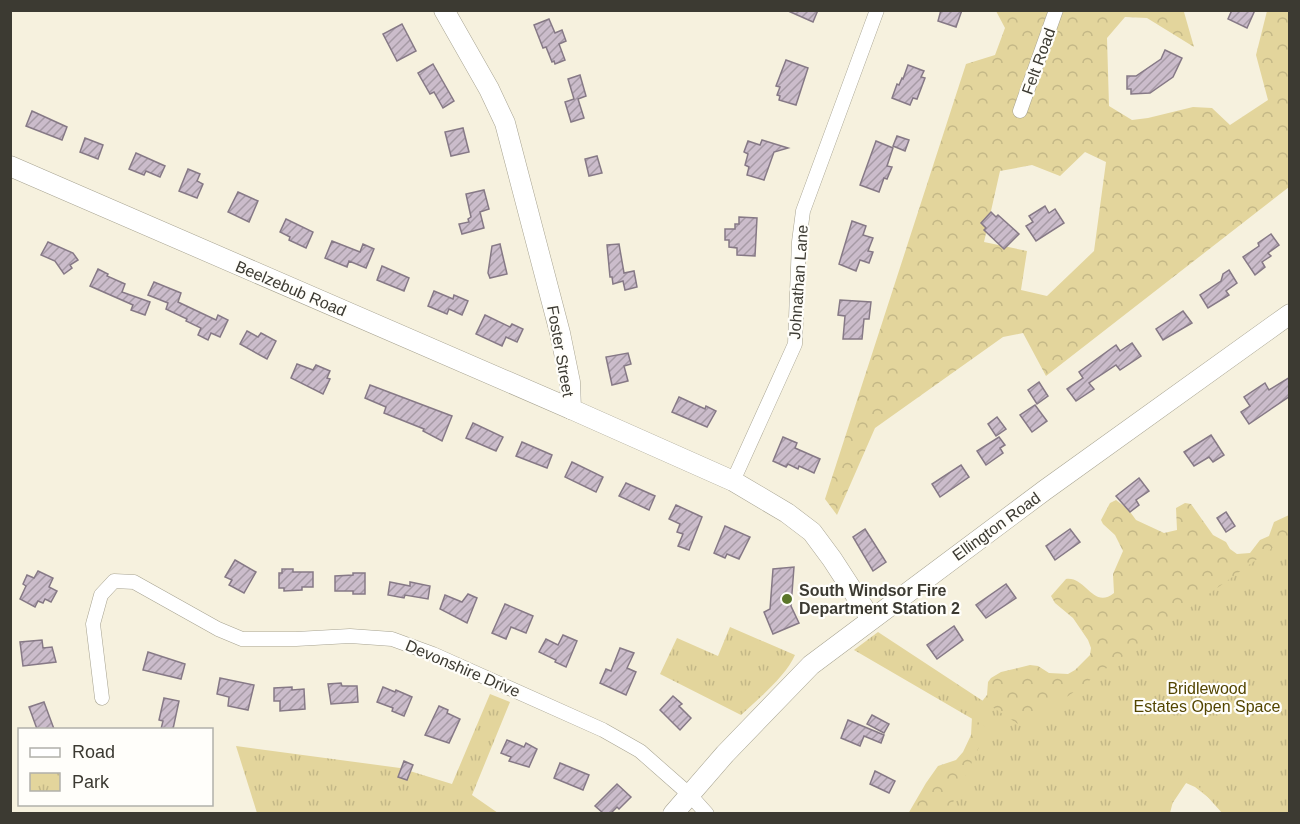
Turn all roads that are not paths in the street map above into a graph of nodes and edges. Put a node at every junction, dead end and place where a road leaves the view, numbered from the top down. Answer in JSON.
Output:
{"nodes":[{"id":1,"x":444,"y":10,"type":"edge"},
{"id":2,"x":877,"y":10,"type":"edge"},
{"id":3,"x":1056,"y":10,"type":"edge"},
{"id":4,"x":1020,"y":111,"type":"dead end"},
{"id":5,"x":10,"y":166,"type":"edge"},
{"id":6,"x":1290,"y":314,"type":"edge"},
{"id":7,"x":571,"y":409,"type":"junction"},
{"id":8,"x":733,"y":481,"type":"junction"},
{"id":9,"x":871,"y":619,"type":"junction"},
{"id":10,"x":102,"y":698,"type":"dead end"},
{"id":11,"x":690,"y":795,"type":"junction"},
{"id":12,"x":673,"y":813,"type":"edge"},
{"id":13,"x":707,"y":813,"type":"edge"}],
"edges":[{"from":1,"to":7,"type":"street","name":"Foster Street"},
{"from":2,"to":8,"type":"street","name":"Johnathan Lane"},
{"from":3,"to":4,"type":"street","name":"Felt Road"},
{"from":5,"to":7,"type":"street","name":"Beelzebub Road"},
{"from":6,"to":9,"type":"street","name":"Ellington Road"},
{"from":7,"to":8,"type":"street","name":"Foster Street"},
{"from":8,"to":9,"type":"street","name":"Foster Street"},
{"from":9,"to":11,"type":"street","name":"Ellington Road"},
{"from":10,"to":11,"type":"street","name":"Devonshire Drive"},
{"from":11,"to":12,"type":"street","name":"Ellington Road"},
{"from":11,"to":13,"type":"street","name":"Devonshire Drive"}]}
